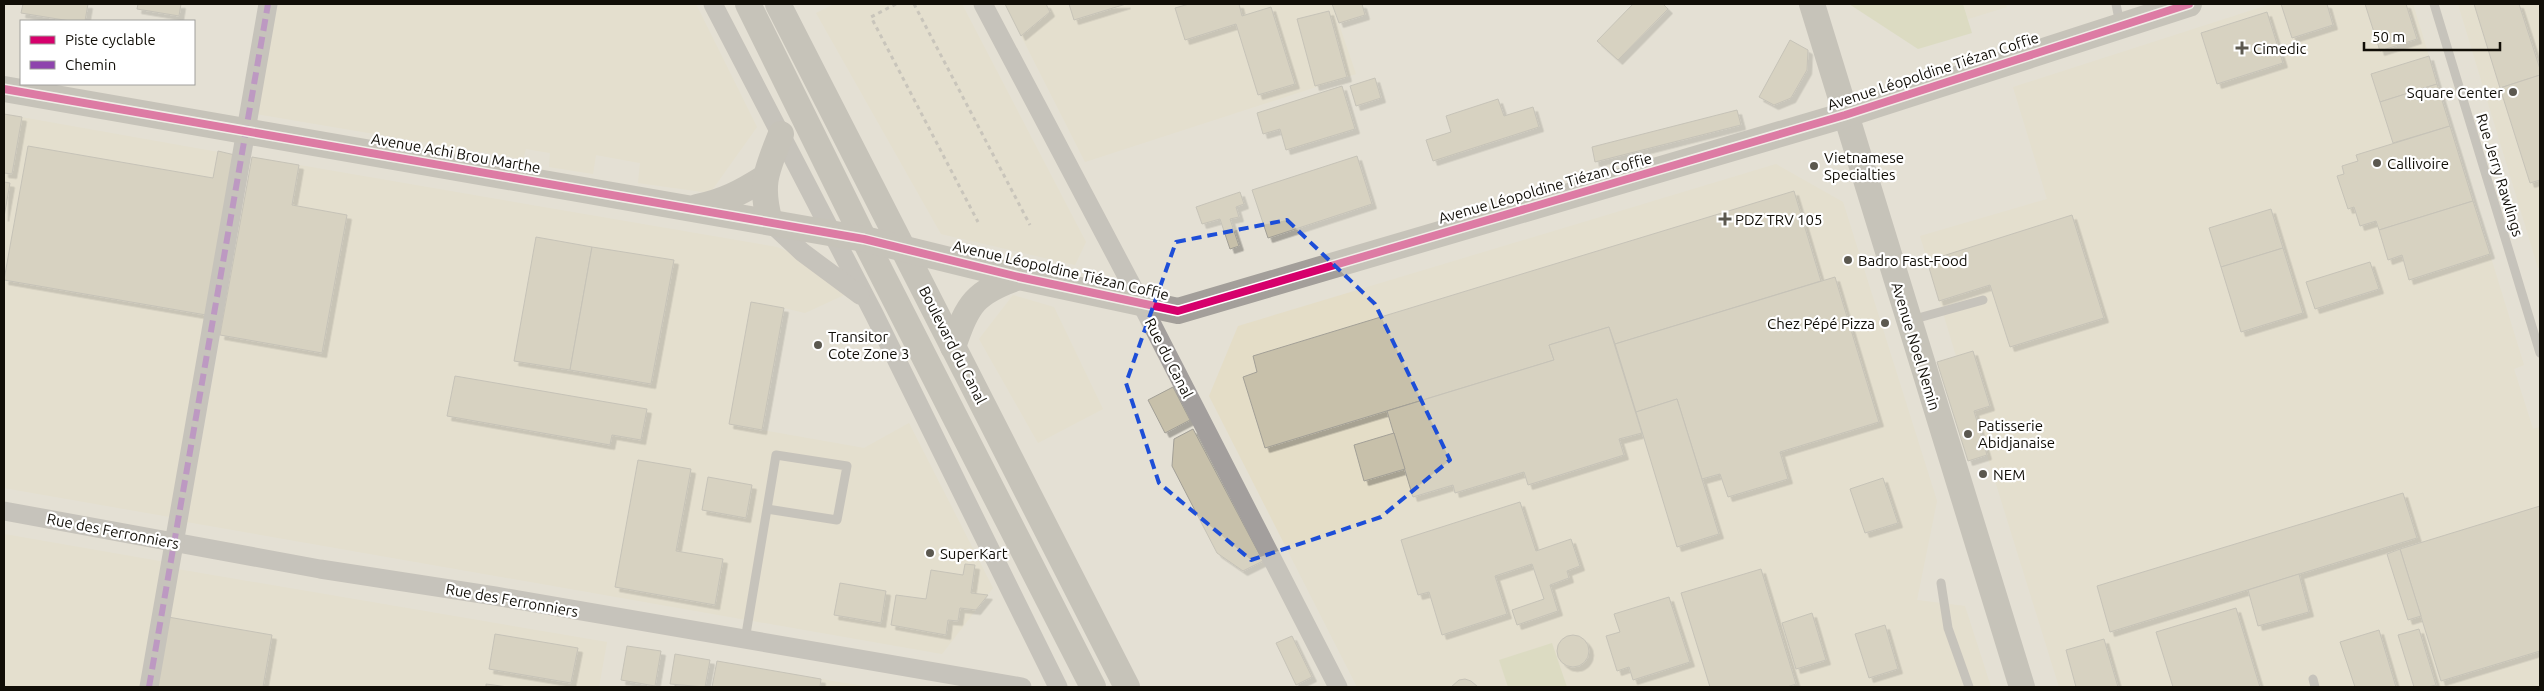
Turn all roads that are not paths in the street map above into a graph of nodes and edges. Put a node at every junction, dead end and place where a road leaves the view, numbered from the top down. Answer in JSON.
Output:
{"nodes":[{"id":1,"x":268,"y":4,"type":"edge"},
{"id":2,"x":713,"y":4,"type":"edge"},
{"id":3,"x":748,"y":4,"type":"edge"},
{"id":4,"x":778,"y":4,"type":"edge"},
{"id":5,"x":983,"y":4,"type":"edge"},
{"id":6,"x":1812,"y":4,"type":"edge"},
{"id":7,"x":2189,"y":4,"type":"edge"},
{"id":8,"x":2434,"y":4,"type":"edge"},
{"id":9,"x":2118,"y":14,"type":"edge"},
{"id":10,"x":4,"y":89,"type":"edge"},
{"id":11,"x":1845,"y":115,"type":"junction"},
{"id":12,"x":246,"y":131,"type":"junction"},
{"id":13,"x":781,"y":134,"type":"junction"},
{"id":14,"x":764,"y":178,"type":"junction"},
{"id":15,"x":689,"y":208,"type":"junction"},
{"id":16,"x":770,"y":222,"type":"junction"},
{"id":17,"x":831,"y":233,"type":"junction"},
{"id":18,"x":864,"y":239,"type":"junction"},
{"id":19,"x":902,"y":247,"type":"junction"},
{"id":20,"x":1019,"y":277,"type":"junction"},
{"id":21,"x":1983,"y":300,"type":"dead end"},
{"id":22,"x":867,"y":301,"type":"junction"},
{"id":23,"x":1140,"y":303,"type":"junction"},
{"id":24,"x":1908,"y":320,"type":"junction"},
{"id":25,"x":954,"y":347,"type":"junction"},
{"id":26,"x":2540,"y":353,"type":"edge"},
{"id":27,"x":767,"y":510,"type":"junction"},
{"id":28,"x":4,"y":511,"type":"edge"},
{"id":29,"x":176,"y":541,"type":"junction"},
{"id":30,"x":1941,"y":583,"type":"dead end"},
{"id":31,"x":744,"y":640,"type":"junction"},
{"id":32,"x":150,"y":687,"type":"edge"},
{"id":33,"x":1022,"y":687,"type":"edge"},
{"id":34,"x":1058,"y":687,"type":"edge"},
{"id":35,"x":1093,"y":687,"type":"edge"},
{"id":36,"x":1127,"y":687,"type":"edge"},
{"id":37,"x":1338,"y":687,"type":"edge"},
{"id":38,"x":1969,"y":687,"type":"edge"},
{"id":39,"x":2022,"y":687,"type":"edge"}],
"edges":[{"from":1,"to":12,"type":"street"},
{"from":2,"to":13,"type":"street"},
{"from":3,"to":18,"type":"street","name":"Boulevard du Canal"},
{"from":4,"to":19,"type":"street","name":"Boulevard du Canal"},
{"from":5,"to":23,"type":"street","name":"Rue du Canal"},
{"from":6,"to":11,"type":"street","name":"Avenue Noel Nemin"},
{"from":7,"to":9,"type":"street","name":"Avenue Léopoldine Tiézan Coffie"},
{"from":8,"to":26,"type":"lane","name":"Rue Jerry Rawlings"},
{"from":9,"to":11,"type":"street","name":"Avenue Léopoldine Tiézan Coffie"},
{"from":10,"to":12,"type":"street","name":"Avenue Achi Brou Marthe"},
{"from":11,"to":23,"type":"street","name":"Avenue Léopoldine Tiézan Coffie"},
{"from":11,"to":24,"type":"street","name":"Avenue Noel Nemin"},
{"from":12,"to":15,"type":"street","name":"Avenue Achi Brou Marthe"},
{"from":12,"to":29,"type":"street"},
{"from":13,"to":14,"type":"street"},
{"from":13,"to":17,"type":"street"},
{"from":14,"to":15,"type":"street"},
{"from":14,"to":16,"type":"street"},
{"from":15,"to":16,"type":"street","name":"Avenue Achi Brou Marthe"},
{"from":16,"to":17,"type":"street","name":"Avenue Achi Brou Marthe"},
{"from":16,"to":22,"type":"street"},
{"from":17,"to":18,"type":"street","name":"Avenue Achi Brou Marthe"},
{"from":17,"to":22,"type":"street"},
{"from":18,"to":19,"type":"street","name":"Avenue Achi Brou Marthe"},
{"from":18,"to":35,"type":"street","name":"Boulevard du Canal"},
{"from":19,"to":20,"type":"street","name":"Avenue Léopoldine Tiézan Coffie"},
{"from":19,"to":25,"type":"street","name":"Boulevard du Canal"},
{"from":20,"to":23,"type":"street","name":"Avenue Léopoldine Tiézan Coffie"},
{"from":20,"to":25,"type":"street"},
{"from":21,"to":24,"type":"lane"},
{"from":22,"to":34,"type":"street"},
{"from":23,"to":37,"type":"street","name":"Rue du Canal"},
{"from":24,"to":39,"type":"street","name":"Avenue Noel Nemin"},
{"from":25,"to":36,"type":"street","name":"Boulevard du Canal"},
{"from":27,"to":27,"type":"lane"},
{"from":27,"to":31,"type":"lane"},
{"from":28,"to":29,"type":"street","name":"Rue des Ferronniers"},
{"from":29,"to":31,"type":"street","name":"Rue des Ferronniers"},
{"from":29,"to":32,"type":"street"},
{"from":30,"to":38,"type":"lane"},
{"from":31,"to":33,"type":"street","name":"Rue des Ferronniers"}]}
